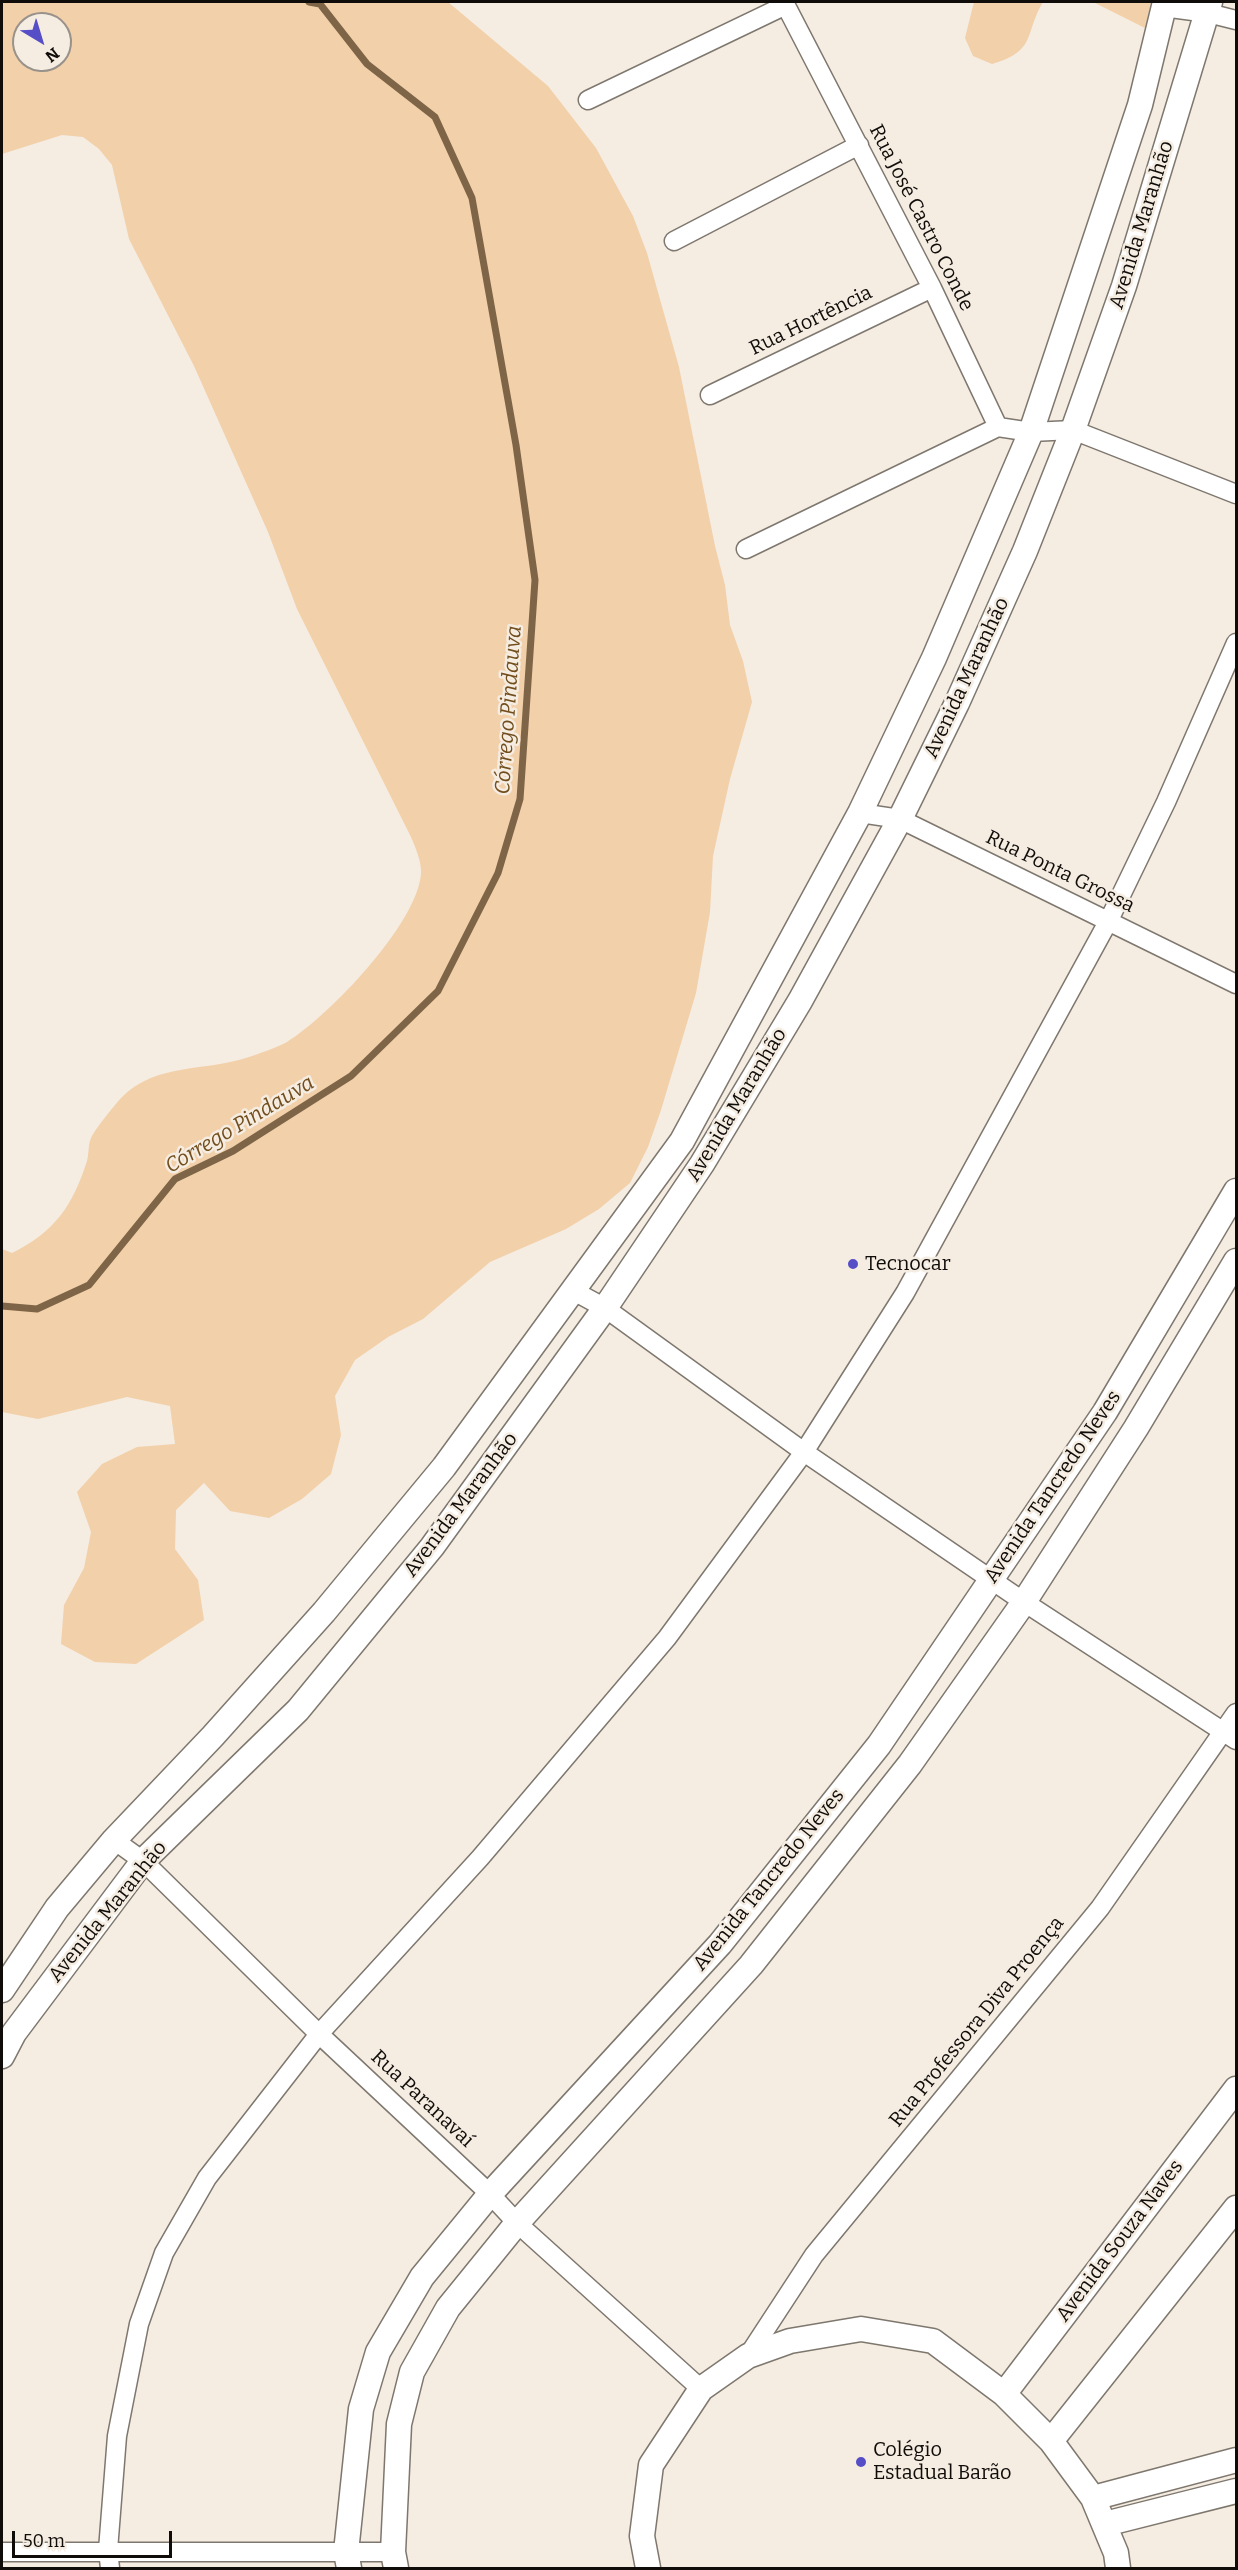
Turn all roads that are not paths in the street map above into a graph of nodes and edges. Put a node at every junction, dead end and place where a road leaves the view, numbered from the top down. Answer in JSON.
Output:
{"nodes":[{"id":1,"x":785,"y":3,"type":"edge"},
{"id":2,"x":1164,"y":4,"type":"edge"},
{"id":3,"x":1209,"y":7,"type":"edge"},
{"id":4,"x":1236,"y":20,"type":"edge"},
{"id":5,"x":588,"y":100,"type":"dead end"},
{"id":6,"x":859,"y":145,"type":"junction"},
{"id":7,"x":674,"y":241,"type":"dead end"},
{"id":8,"x":932,"y":288,"type":"junction"},
{"id":9,"x":710,"y":395,"type":"dead end"},
{"id":10,"x":998,"y":427,"type":"junction"},
{"id":11,"x":1073,"y":430,"type":"junction"},
{"id":12,"x":1031,"y":432,"type":"junction"},
{"id":13,"x":1236,"y":494,"type":"edge"},
{"id":14,"x":746,"y":549,"type":"dead end"},
{"id":15,"x":1236,"y":643,"type":"edge"},
{"id":16,"x":860,"y":813,"type":"junction"},
{"id":17,"x":900,"y":819,"type":"junction"},
{"id":18,"x":1109,"y":920,"type":"junction"},
{"id":19,"x":1236,"y":984,"type":"edge"},
{"id":20,"x":1236,"y":1191,"type":"edge"},
{"id":21,"x":1236,"y":1261,"type":"edge"},
{"id":22,"x":572,"y":1290,"type":"junction"},
{"id":23,"x":605,"y":1308,"type":"junction"},
{"id":24,"x":804,"y":1452,"type":"junction"},
{"id":25,"x":991,"y":1579,"type":"junction"},
{"id":26,"x":1024,"y":1602,"type":"junction"},
{"id":27,"x":1236,"y":1713,"type":"edge"},
{"id":28,"x":1231,"y":1736,"type":"edge"},
{"id":29,"x":114,"y":1840,"type":"junction"},
{"id":30,"x":143,"y":1861,"type":"junction"},
{"id":31,"x":2,"y":1990,"type":"edge"},
{"id":32,"x":319,"y":2034,"type":"junction"},
{"id":33,"x":2,"y":2056,"type":"edge"},
{"id":34,"x":1236,"y":2089,"type":"edge"},
{"id":35,"x":490,"y":2194,"type":"junction"},
{"id":36,"x":1236,"y":2208,"type":"edge"},
{"id":37,"x":517,"y":2223,"type":"junction"},
{"id":38,"x":748,"y":2356,"type":"junction"},
{"id":39,"x":701,"y":2389,"type":"junction"},
{"id":40,"x":1004,"y":2394,"type":"junction"},
{"id":41,"x":1051,"y":2441,"type":"junction"},
{"id":42,"x":1236,"y":2460,"type":"edge"},
{"id":43,"x":1236,"y":2491,"type":"edge"},
{"id":44,"x":1093,"y":2498,"type":"junction"},
{"id":45,"x":1105,"y":2524,"type":"junction"},
{"id":46,"x":2,"y":2552,"type":"edge"},
{"id":47,"x":109,"y":2559,"type":"edge"},
{"id":48,"x":348,"y":2560,"type":"edge"},
{"id":49,"x":395,"y":2560,"type":"edge"},
{"id":50,"x":648,"y":2568,"type":"edge"},
{"id":51,"x":1118,"y":2568,"type":"edge"}],
"edges":[{"from":1,"to":5,"type":"street"},
{"from":1,"to":6,"type":"street","name":"Rua José Castro Conde"},
{"from":2,"to":3,"type":"street"},
{"from":2,"to":12,"type":"street","name":"Avenida Maranhão"},
{"from":3,"to":4,"type":"street"},
{"from":3,"to":11,"type":"street","name":"Avenida Maranhão"},
{"from":6,"to":7,"type":"street"},
{"from":6,"to":8,"type":"street","name":"Rua José Castro Conde"},
{"from":8,"to":9,"type":"street","name":"Rua Hortência"},
{"from":8,"to":10,"type":"street","name":"Rua José Castro Conde"},
{"from":10,"to":12,"type":"street"},
{"from":10,"to":14,"type":"street"},
{"from":11,"to":12,"type":"street"},
{"from":11,"to":13,"type":"street"},
{"from":11,"to":17,"type":"street","name":"Avenida Maranhão"},
{"from":12,"to":16,"type":"street","name":"Avenida Maranhão"},
{"from":15,"to":18,"type":"street"},
{"from":16,"to":17,"type":"street","name":"Rua Ponta Grossa"},
{"from":16,"to":22,"type":"street","name":"Avenida Maranhão"},
{"from":17,"to":18,"type":"street","name":"Rua Ponta Grossa"},
{"from":17,"to":23,"type":"street","name":"Avenida Maranhão"},
{"from":18,"to":19,"type":"street","name":"Rua Ponta Grossa"},
{"from":18,"to":24,"type":"street"},
{"from":20,"to":25,"type":"street","name":"Avenida Tancredo Neves"},
{"from":21,"to":26,"type":"street","name":"Avenida Tancredo Neves"},
{"from":22,"to":23,"type":"street"},
{"from":22,"to":29,"type":"street","name":"Avenida Maranhão"},
{"from":23,"to":24,"type":"street"},
{"from":23,"to":30,"type":"street","name":"Avenida Maranhão"},
{"from":24,"to":25,"type":"street"},
{"from":24,"to":32,"type":"street"},
{"from":25,"to":26,"type":"street"},
{"from":25,"to":35,"type":"street","name":"Avenida Tancredo Neves"},
{"from":26,"to":28,"type":"street"},
{"from":26,"to":37,"type":"street","name":"Avenida Tancredo Neves"},
{"from":27,"to":28,"type":"street","name":"Rua Professora Diva Proença"},
{"from":28,"to":38,"type":"street","name":"Rua Professora Diva Proença"},
{"from":29,"to":30,"type":"street","name":"Rua Paranavaí"},
{"from":29,"to":31,"type":"street","name":"Avenida Maranhão"},
{"from":30,"to":32,"type":"street","name":"Rua Paranavaí"},
{"from":30,"to":33,"type":"street","name":"Avenida Maranhão"},
{"from":32,"to":35,"type":"street","name":"Rua Paranavaí"},
{"from":32,"to":47,"type":"street"},
{"from":34,"to":40,"type":"street","name":"Avenida Souza Naves"},
{"from":35,"to":37,"type":"street","name":"Rua Paranavaí"},
{"from":35,"to":48,"type":"street","name":"Avenida Tancredo Neves"},
{"from":36,"to":41,"type":"street"},
{"from":37,"to":39,"type":"street","name":"Rua Paranavaí"},
{"from":37,"to":49,"type":"street","name":"Avenida Tancredo Neves"},
{"from":38,"to":39,"type":"street"},
{"from":38,"to":40,"type":"street"},
{"from":39,"to":50,"type":"street"},
{"from":40,"to":41,"type":"street"},
{"from":41,"to":44,"type":"street"},
{"from":42,"to":44,"type":"street"},
{"from":43,"to":45,"type":"street"},
{"from":44,"to":45,"type":"street"},
{"from":45,"to":51,"type":"street"},
{"from":46,"to":47,"type":"street"},
{"from":47,"to":48,"type":"street"},
{"from":48,"to":49,"type":"street"}]}
